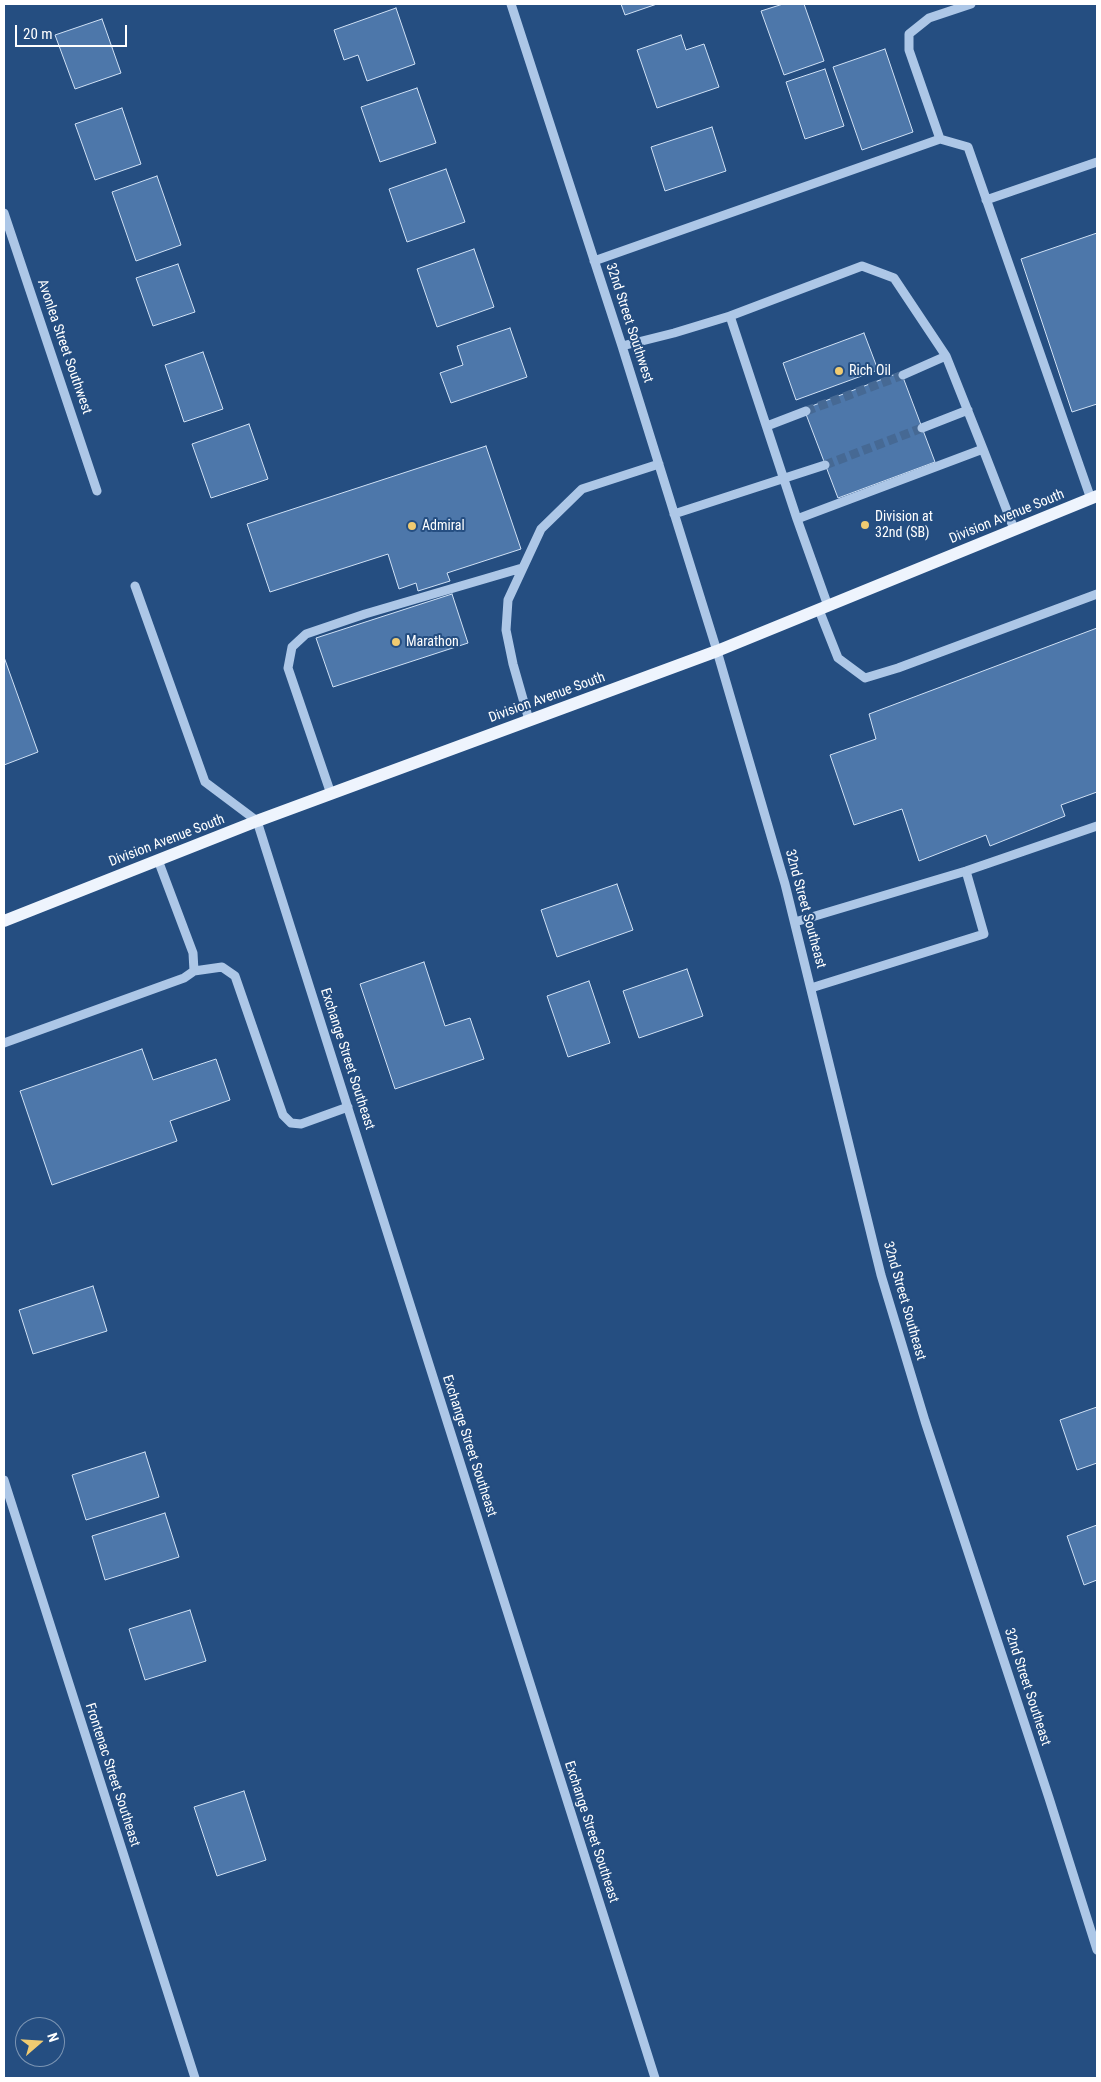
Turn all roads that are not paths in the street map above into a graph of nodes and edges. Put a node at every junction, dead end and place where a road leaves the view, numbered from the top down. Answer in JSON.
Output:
{"nodes":[{"id":1,"x":511,"y":4,"type":"edge"},
{"id":2,"x":971,"y":4,"type":"edge"},
{"id":3,"x":940,"y":139,"type":"junction"},
{"id":4,"x":1097,"y":162,"type":"edge"},
{"id":5,"x":986,"y":200,"type":"junction"},
{"id":6,"x":4,"y":213,"type":"edge"},
{"id":7,"x":594,"y":261,"type":"junction"},
{"id":8,"x":730,"y":316,"type":"junction"},
{"id":9,"x":622,"y":346,"type":"junction"},
{"id":10,"x":946,"y":356,"type":"junction"},
{"id":11,"x":903,"y":375,"type":"tunnel mouth"},
{"id":12,"x":968,"y":410,"type":"junction"},
{"id":13,"x":806,"y":412,"type":"tunnel mouth"},
{"id":14,"x":767,"y":426,"type":"junction"},
{"id":15,"x":922,"y":428,"type":"tunnel mouth"},
{"id":16,"x":983,"y":448,"type":"junction"},
{"id":17,"x":659,"y":464,"type":"junction"},
{"id":18,"x":825,"y":465,"type":"tunnel mouth"},
{"id":19,"x":783,"y":478,"type":"junction"},
{"id":20,"x":97,"y":490,"type":"dead end"},
{"id":21,"x":1094,"y":497,"type":"edge"},
{"id":22,"x":674,"y":514,"type":"junction"},
{"id":23,"x":797,"y":519,"type":"junction"},
{"id":24,"x":1014,"y":529,"type":"junction"},
{"id":25,"x":522,"y":568,"type":"junction"},
{"id":26,"x":135,"y":586,"type":"dead end"},
{"id":27,"x":1097,"y":594,"type":"edge"},
{"id":28,"x":823,"y":608,"type":"junction"},
{"id":29,"x":717,"y":651,"type":"junction"},
{"id":30,"x":529,"y":720,"type":"junction"},
{"id":31,"x":331,"y":794,"type":"junction"},
{"id":32,"x":258,"y":821,"type":"junction"},
{"id":33,"x":1097,"y":826,"type":"edge"},
{"id":34,"x":158,"y":860,"type":"junction"},
{"id":35,"x":966,"y":871,"type":"junction"},
{"id":36,"x":4,"y":921,"type":"edge"},
{"id":37,"x":796,"y":922,"type":"junction"},
{"id":38,"x":194,"y":971,"type":"junction"},
{"id":39,"x":811,"y":988,"type":"junction"},
{"id":40,"x":4,"y":1043,"type":"edge"},
{"id":41,"x":348,"y":1107,"type":"junction"},
{"id":42,"x":4,"y":1480,"type":"edge"},
{"id":43,"x":1097,"y":1950,"type":"edge"},
{"id":44,"x":195,"y":2078,"type":"edge"},
{"id":45,"x":655,"y":2078,"type":"edge"}],
"edges":[{"from":1,"to":7,"type":"street","name":"32nd Street Southwest"},
{"from":2,"to":3,"type":"street"},
{"from":3,"to":5,"type":"street"},
{"from":3,"to":7,"type":"street"},
{"from":4,"to":5,"type":"street"},
{"from":5,"to":21,"type":"street"},
{"from":6,"to":20,"type":"street","name":"Avonlea Street Southwest"},
{"from":7,"to":9,"type":"street","name":"32nd Street Southwest"},
{"from":8,"to":9,"type":"street"},
{"from":8,"to":10,"type":"street"},
{"from":8,"to":14,"type":"street"},
{"from":9,"to":17,"type":"street","name":"32nd Street Southwest"},
{"from":10,"to":11,"type":"street"},
{"from":10,"to":12,"type":"street"},
{"from":12,"to":15,"type":"street"},
{"from":12,"to":16,"type":"street"},
{"from":13,"to":14,"type":"street"},
{"from":14,"to":19,"type":"street"},
{"from":16,"to":23,"type":"street"},
{"from":16,"to":24,"type":"street"},
{"from":17,"to":22,"type":"street","name":"32nd Street Southwest"},
{"from":17,"to":25,"type":"street"},
{"from":18,"to":19,"type":"street"},
{"from":19,"to":22,"type":"street"},
{"from":19,"to":23,"type":"street"},
{"from":21,"to":24,"type":"main road","name":"Division Avenue South"},
{"from":22,"to":29,"type":"street","name":"32nd Street Southwest"},
{"from":23,"to":28,"type":"street"},
{"from":24,"to":28,"type":"main road","name":"Division Avenue South"},
{"from":25,"to":30,"type":"street"},
{"from":25,"to":31,"type":"street"},
{"from":26,"to":32,"type":"street"},
{"from":27,"to":28,"type":"street"},
{"from":28,"to":29,"type":"main road","name":"Division Avenue South"},
{"from":29,"to":30,"type":"main road","name":"Division Avenue South"},
{"from":29,"to":37,"type":"street","name":"32nd Street Southeast"},
{"from":30,"to":31,"type":"main road","name":"Division Avenue South"},
{"from":31,"to":32,"type":"main road","name":"Division Avenue South"},
{"from":32,"to":34,"type":"main road","name":"Division Avenue South"},
{"from":32,"to":41,"type":"street","name":"Exchange Street Southeast"},
{"from":33,"to":35,"type":"street"},
{"from":34,"to":36,"type":"main road","name":"Division Avenue South"},
{"from":34,"to":38,"type":"street"},
{"from":35,"to":37,"type":"street"},
{"from":35,"to":39,"type":"street"},
{"from":37,"to":39,"type":"street","name":"32nd Street Southeast"},
{"from":38,"to":40,"type":"street"},
{"from":38,"to":41,"type":"street"},
{"from":39,"to":43,"type":"street","name":"32nd Street Southeast"},
{"from":41,"to":45,"type":"street","name":"Exchange Street Southeast"},
{"from":42,"to":44,"type":"street","name":"Frontenac Street Southeast"}]}
